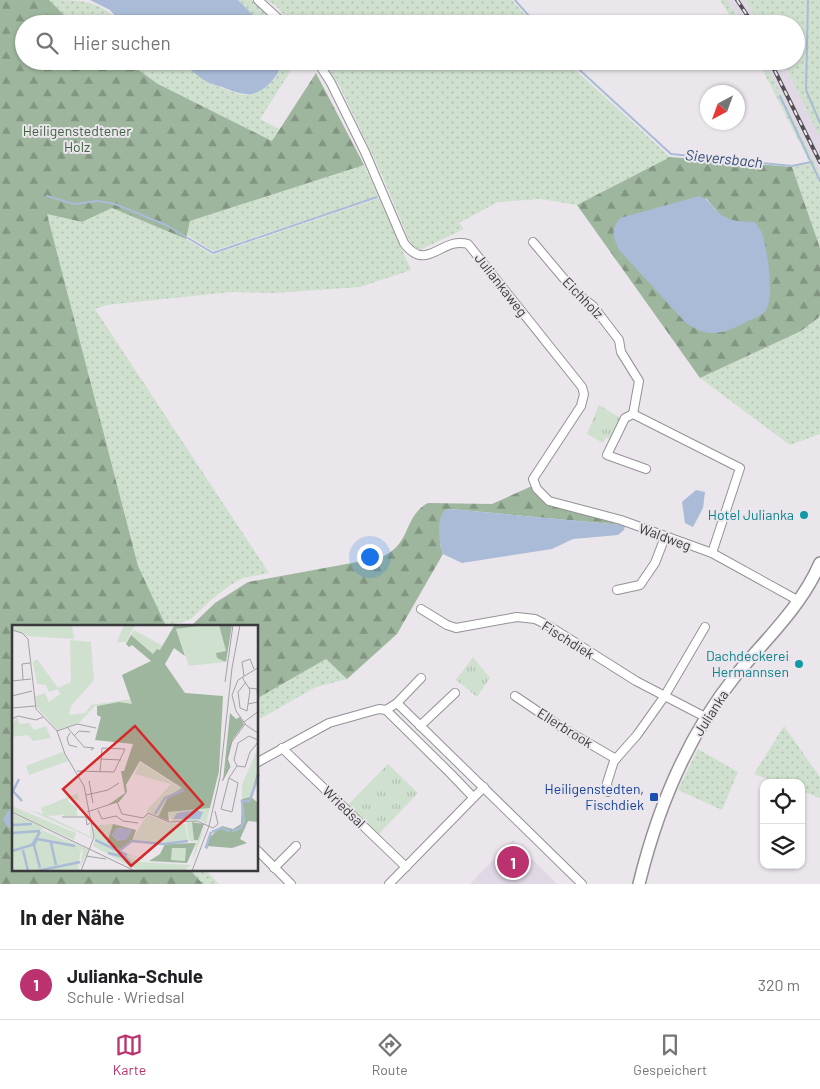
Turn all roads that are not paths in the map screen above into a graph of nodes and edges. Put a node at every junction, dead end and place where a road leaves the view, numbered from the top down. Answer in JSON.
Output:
{"nodes":[{"id":1,"x":258,"y":0,"type":"edge"},
{"id":2,"x":274,"y":15,"type":"edge"},
{"id":3,"x":323,"y":70,"type":"edge"},
{"id":4,"x":533,"y":242,"type":"dead end"},
{"id":5,"x":634,"y":414,"type":"junction"},
{"id":6,"x":646,"y":469,"type":"dead end"},
{"id":7,"x":533,"y":479,"type":"joint"},
{"id":8,"x":665,"y":538,"type":"junction"},
{"id":9,"x":712,"y":554,"type":"junction"},
{"id":10,"x":820,"y":563,"type":"edge"},
{"id":11,"x":617,"y":590,"type":"dead end"},
{"id":12,"x":799,"y":601,"type":"junction"},
{"id":13,"x":421,"y":609,"type":"dead end"},
{"id":14,"x":705,"y":626,"type":"dead end"},
{"id":15,"x":422,"y":678,"type":"dead end"},
{"id":16,"x":455,"y":692,"type":"dead end"},
{"id":17,"x":515,"y":696,"type":"dead end"},
{"id":18,"x":664,"y":697,"type":"junction"},
{"id":19,"x":397,"y":703,"type":"junction"},
{"id":20,"x":386,"y":710,"type":"junction"},
{"id":21,"x":707,"y":718,"type":"junction"},
{"id":22,"x":420,"y":726,"type":"junction"},
{"id":23,"x":282,"y":748,"type":"junction"},
{"id":24,"x":616,"y":759,"type":"junction"},
{"id":25,"x":259,"y":761,"type":"edge"},
{"id":26,"x":484,"y":787,"type":"junction"},
{"id":27,"x":608,"y":792,"type":"dead end"},
{"id":28,"x":473,"y":797,"type":"junction"},
{"id":29,"x":296,"y":846,"type":"dead end"},
{"id":30,"x":259,"y":852,"type":"edge"},
{"id":31,"x":406,"y":867,"type":"junction"},
{"id":32,"x":274,"y":868,"type":"junction"},
{"id":33,"x":291,"y":884,"type":"edge"},
{"id":34,"x":389,"y":884,"type":"edge"},
{"id":35,"x":582,"y":884,"type":"edge"},
{"id":36,"x":639,"y":884,"type":"edge"}],
"edges":[{"from":1,"to":2,"type":"street"},
{"from":3,"to":7,"type":"street","name":"Juliankaweg"},
{"from":4,"to":5,"type":"street","name":"Eichholz"},
{"from":5,"to":6,"type":"street"},
{"from":5,"to":9,"type":"street"},
{"from":7,"to":8,"type":"street","name":"Waldweg"},
{"from":8,"to":9,"type":"street","name":"Waldweg"},
{"from":8,"to":11,"type":"street"},
{"from":9,"to":12,"type":"street","name":"Waldweg"},
{"from":10,"to":12,"type":"street","name":"Julianka"},
{"from":12,"to":21,"type":"street","name":"Julianka"},
{"from":13,"to":18,"type":"street","name":"Fischdiek"},
{"from":14,"to":18,"type":"street"},
{"from":15,"to":19,"type":"street"},
{"from":16,"to":22,"type":"street"},
{"from":17,"to":24,"type":"street","name":"Ellerbrook"},
{"from":18,"to":21,"type":"street","name":"Fischdiek"},
{"from":18,"to":24,"type":"street"},
{"from":19,"to":20,"type":"street"},
{"from":19,"to":22,"type":"street"},
{"from":20,"to":23,"type":"street"},
{"from":20,"to":28,"type":"street"},
{"from":21,"to":36,"type":"street","name":"Julianka"},
{"from":22,"to":26,"type":"street"},
{"from":23,"to":25,"type":"street"},
{"from":23,"to":31,"type":"street","name":"Wriedsal"},
{"from":24,"to":27,"type":"street"},
{"from":26,"to":28,"type":"street"},
{"from":26,"to":35,"type":"street"},
{"from":28,"to":31,"type":"street"},
{"from":29,"to":32,"type":"street"},
{"from":30,"to":32,"type":"street"},
{"from":31,"to":34,"type":"street"},
{"from":32,"to":33,"type":"street"}]}
